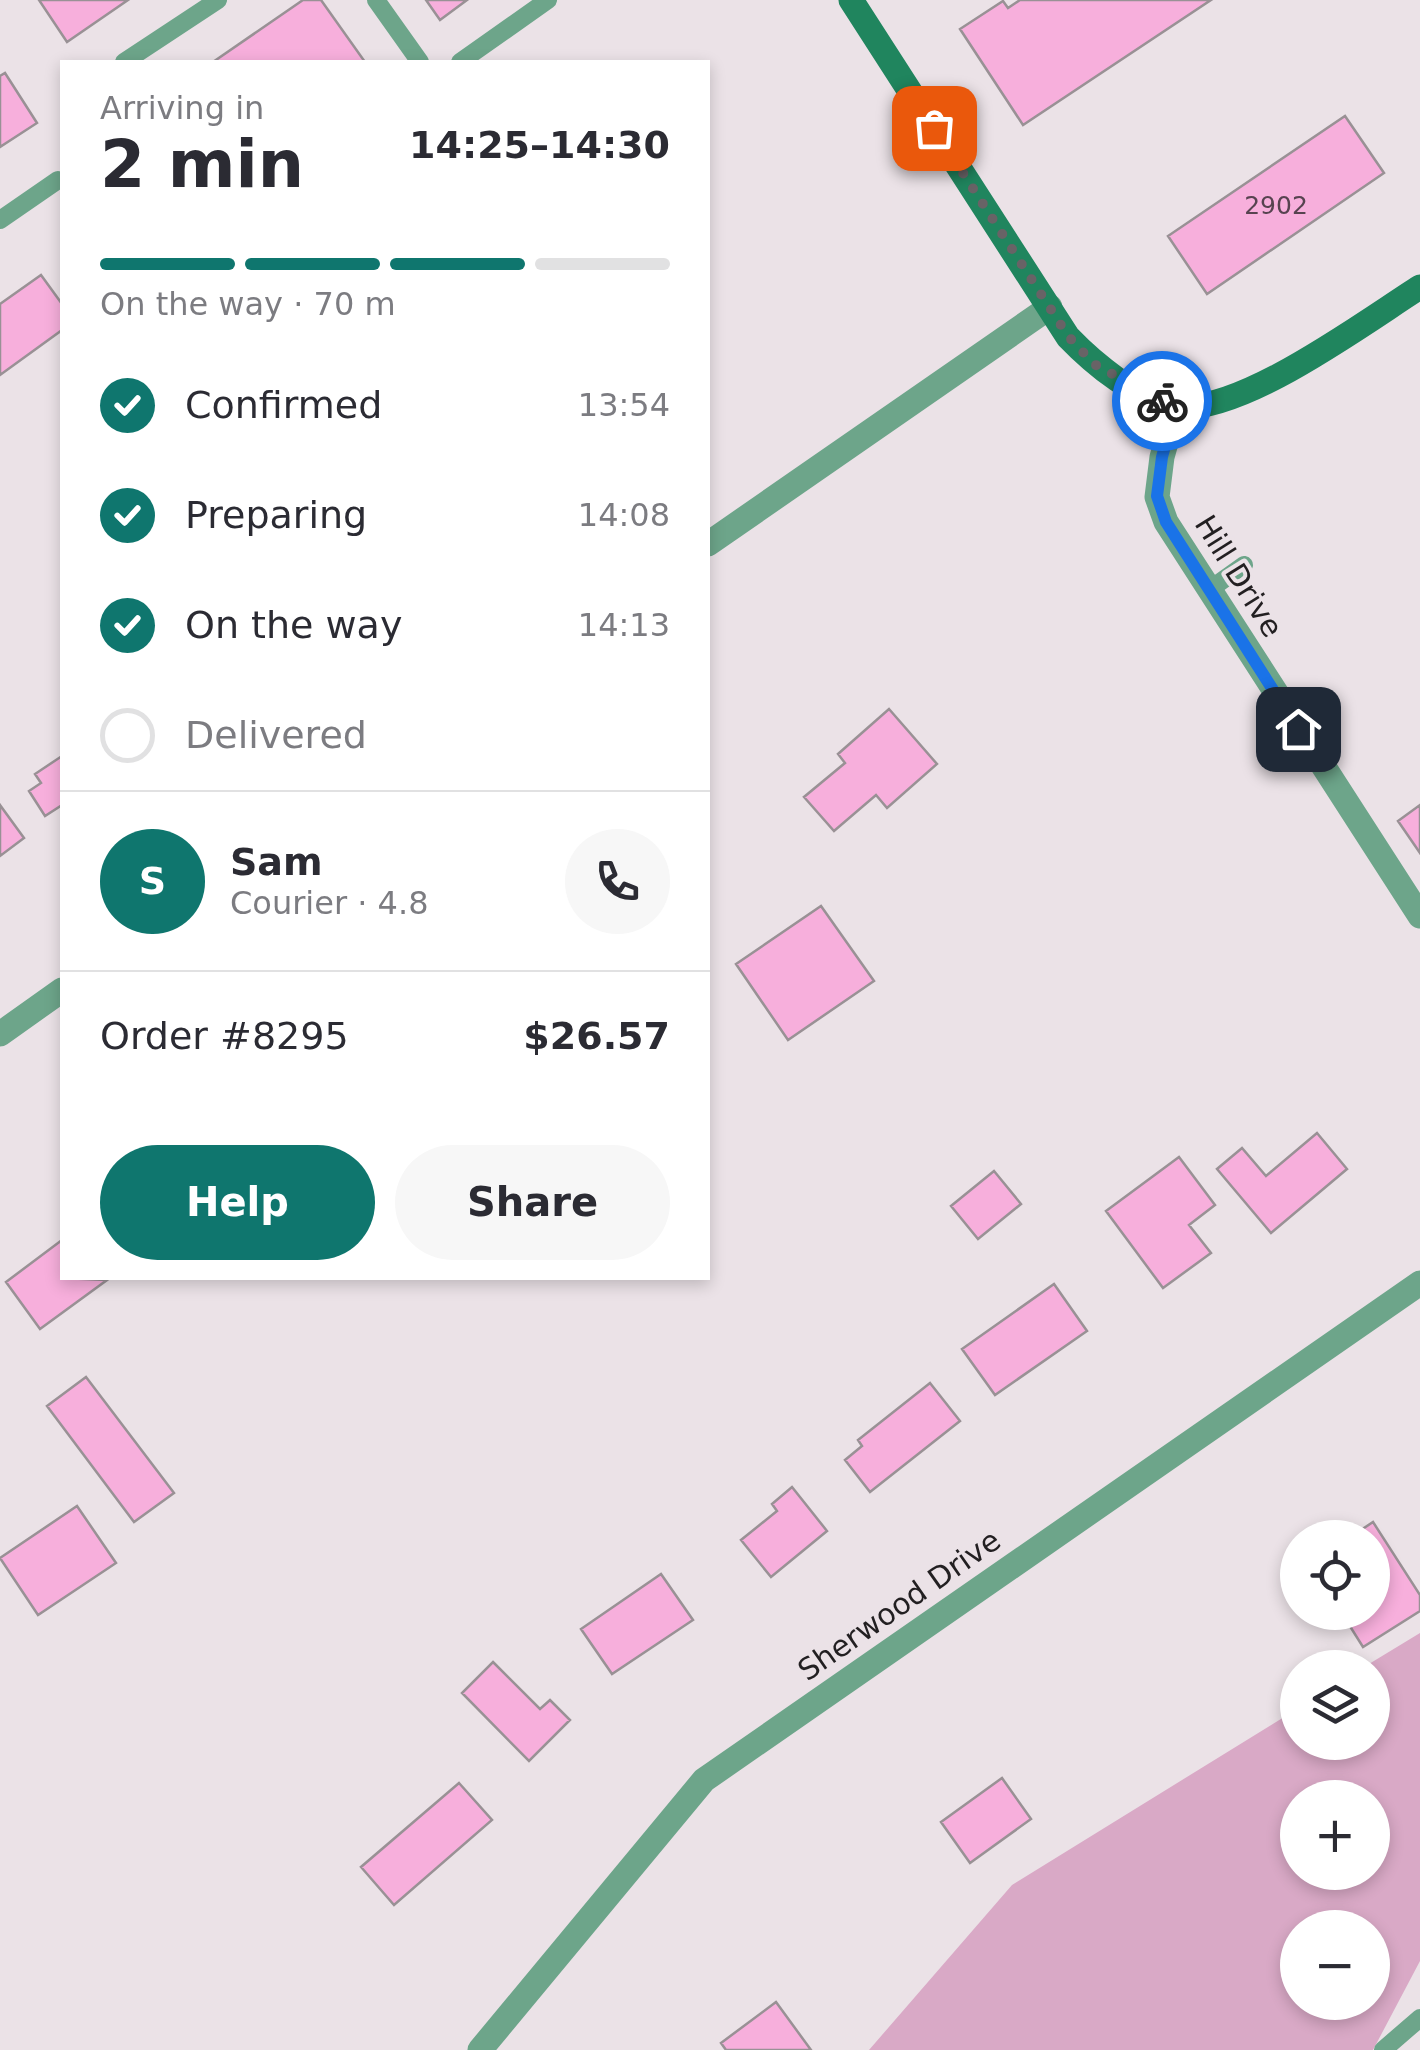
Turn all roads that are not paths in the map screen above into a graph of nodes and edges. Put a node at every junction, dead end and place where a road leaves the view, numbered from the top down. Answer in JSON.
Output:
{"nodes":[{"id":1,"x":218,"y":0,"type":"edge"},
{"id":2,"x":376,"y":0,"type":"edge"},
{"id":3,"x":548,"y":0,"type":"edge"},
{"id":4,"x":851,"y":0,"type":"edge"},
{"id":5,"x":127,"y":60,"type":"edge"},
{"id":6,"x":419,"y":60,"type":"edge"},
{"id":7,"x":463,"y":60,"type":"edge"},
{"id":8,"x":58,"y":180,"type":"dead end"},
{"id":9,"x":0,"y":220,"type":"edge"},
{"id":10,"x":1420,"y":287,"type":"edge"},
{"id":11,"x":1050,"y":307,"type":"junction"},
{"id":12,"x":1176,"y":406,"type":"junction"},
{"id":13,"x":710,"y":543,"type":"edge"},
{"id":14,"x":1244,"y":565,"type":"dead end"},
{"id":15,"x":1209,"y":590,"type":"junction"},
{"id":16,"x":1420,"y":916,"type":"edge"},
{"id":17,"x":60,"y":991,"type":"edge"},
{"id":18,"x":0,"y":1034,"type":"edge"},
{"id":19,"x":1420,"y":1283,"type":"edge"},
{"id":20,"x":1420,"y":2018,"type":"edge"},
{"id":21,"x":480,"y":2050,"type":"edge"},
{"id":22,"x":1383,"y":2050,"type":"edge"}],
"edges":[{"from":1,"to":5,"type":"lane"},
{"from":2,"to":6,"type":"lane"},
{"from":3,"to":7,"type":"lane"},
{"from":4,"to":11,"type":"street"},
{"from":8,"to":9,"type":"lane"},
{"from":10,"to":12,"type":"street"},
{"from":11,"to":12,"type":"street"},
{"from":11,"to":13,"type":"street"},
{"from":12,"to":15,"type":"street","name":"Hill Drive"},
{"from":14,"to":15,"type":"lane"},
{"from":15,"to":16,"type":"street","name":"Hill Drive"},
{"from":17,"to":18,"type":"street"},
{"from":19,"to":21,"type":"street","name":"Sherwood Drive"},
{"from":20,"to":22,"type":"lane"}]}
